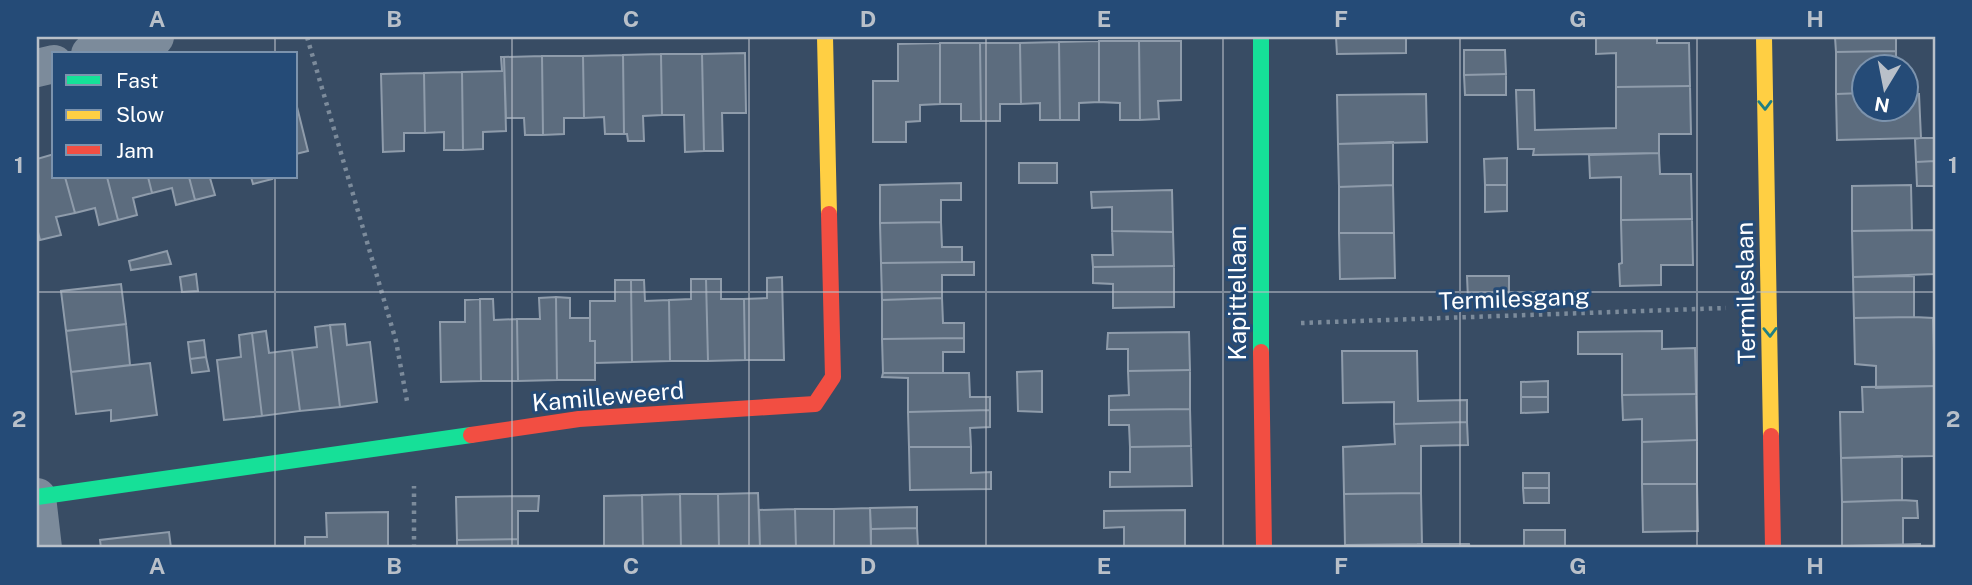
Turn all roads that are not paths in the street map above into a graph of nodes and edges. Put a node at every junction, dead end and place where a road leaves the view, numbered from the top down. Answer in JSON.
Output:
{"nodes":[{"id":1,"x":155,"y":37,"type":"edge"},
{"id":2,"x":825,"y":37,"type":"edge"},
{"id":3,"x":1261,"y":37,"type":"edge"},
{"id":4,"x":1763,"y":37,"type":"edge"},
{"id":5,"x":98,"y":52,"type":"edge"},
{"id":6,"x":37,"y":497,"type":"edge"},
{"id":7,"x":43,"y":548,"type":"edge"},
{"id":8,"x":1264,"y":548,"type":"edge"},
{"id":9,"x":1773,"y":548,"type":"edge"}],
"edges":[{"from":1,"to":5,"type":"street"},
{"from":2,"to":6,"type":"street","name":"Kamilleweerd"},
{"from":3,"to":8,"type":"street","name":"Kapittellaan"},
{"from":4,"to":9,"type":"street","name":"Termileslaan","one_way":true},
{"from":6,"to":7,"type":"street"}]}
